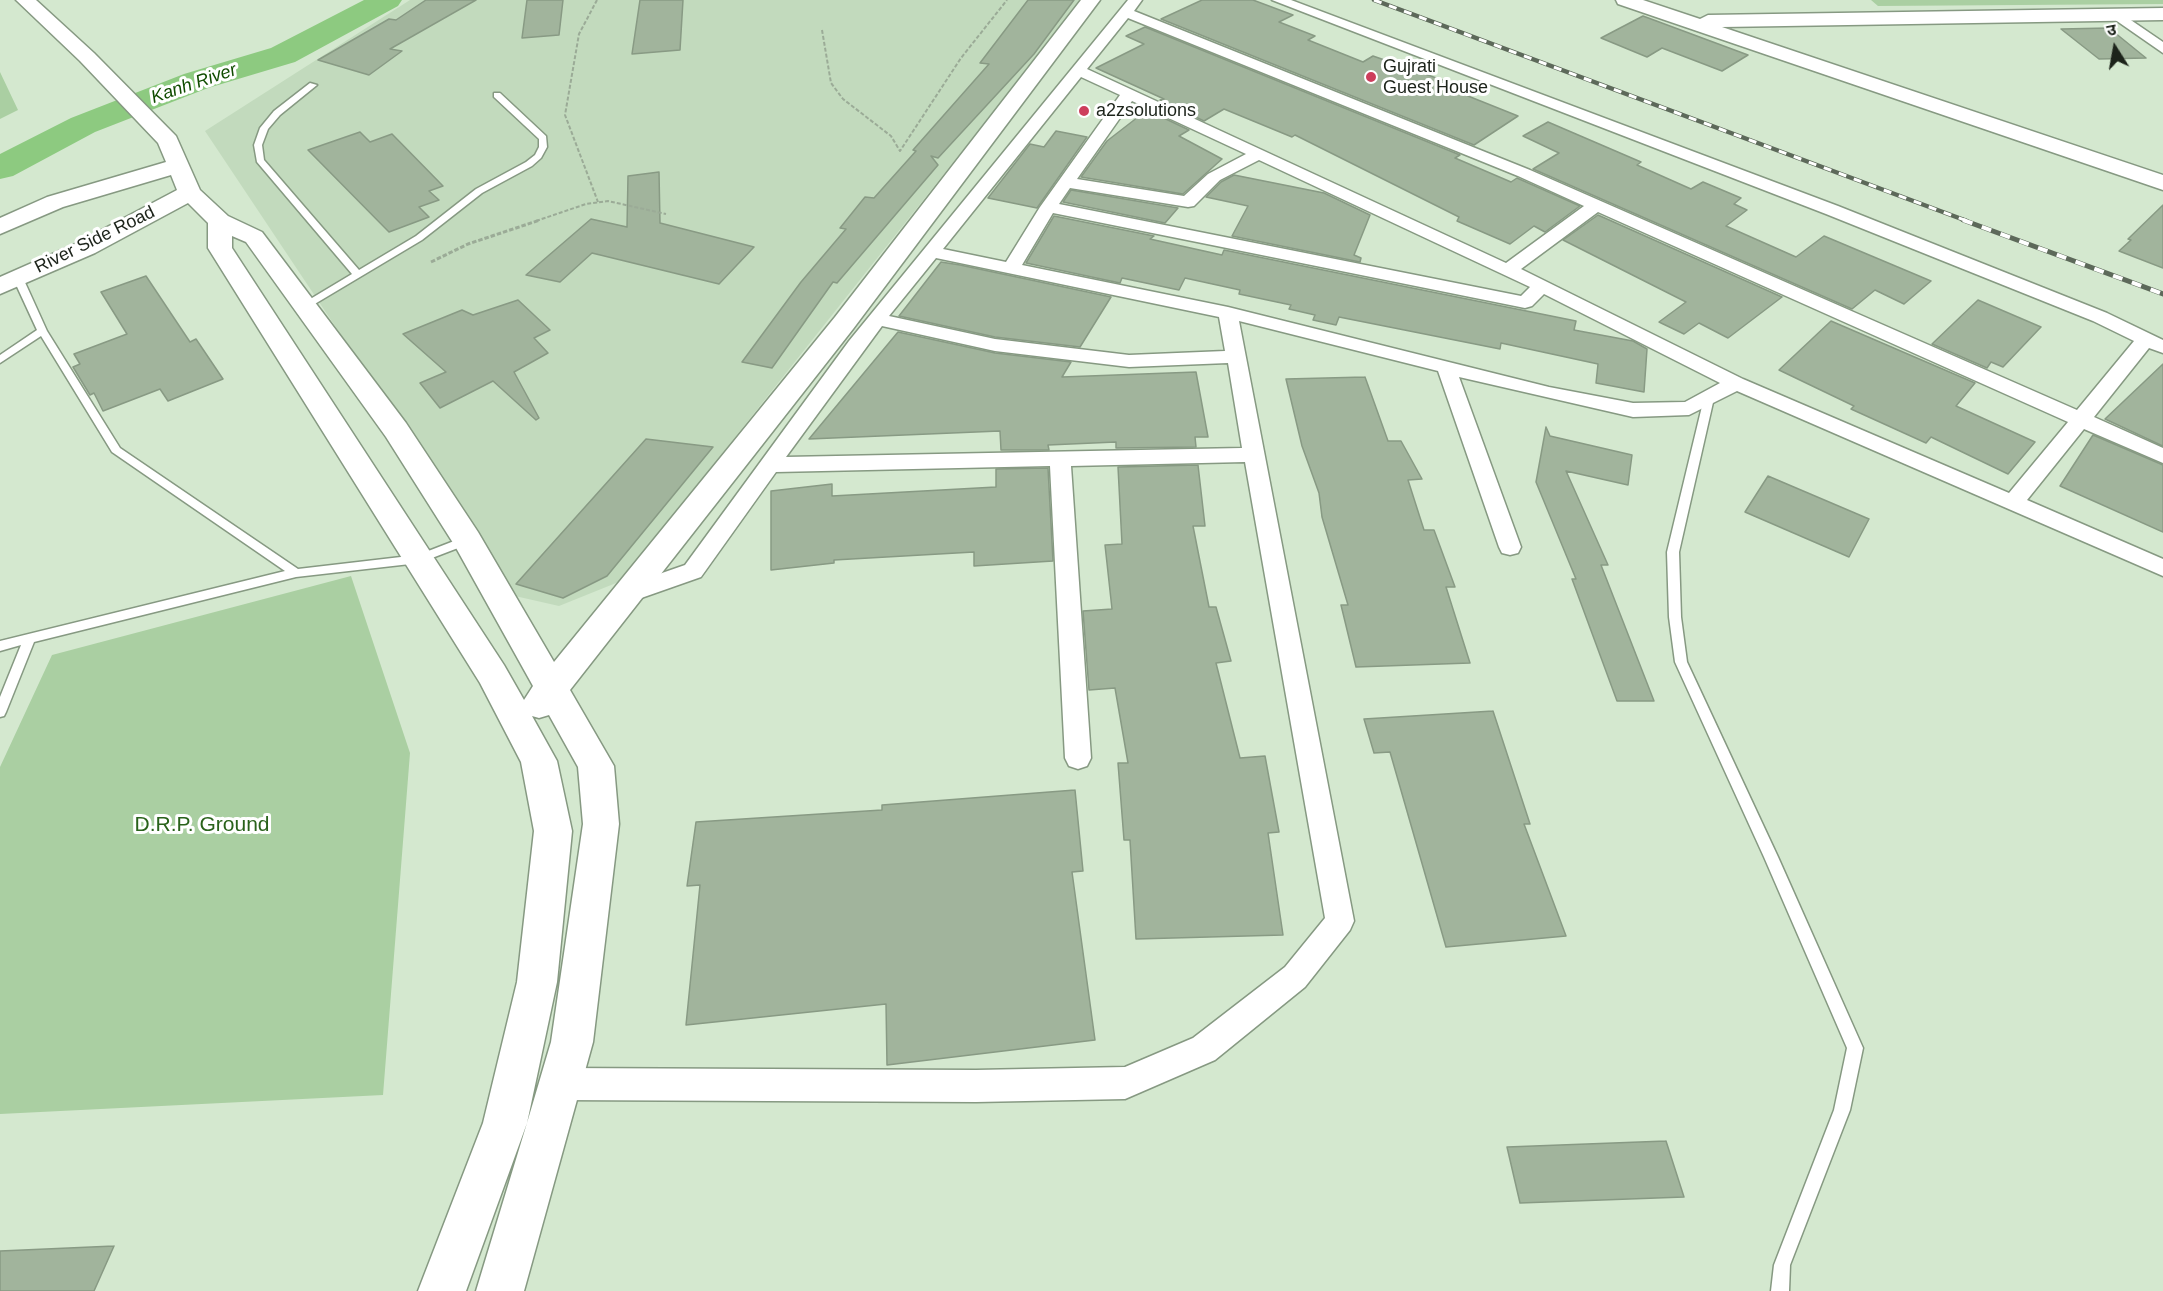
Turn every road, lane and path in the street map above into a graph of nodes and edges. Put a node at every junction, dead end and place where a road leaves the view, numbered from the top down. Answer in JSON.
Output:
{"nodes":[{"id":1,"x":597,"y":0,"type":"edge"},
{"id":2,"x":1006,"y":0,"type":"edge"},
{"id":3,"x":1091,"y":0,"type":"edge"},
{"id":4,"x":1279,"y":0,"type":"edge"},
{"id":5,"x":1625,"y":0,"type":"edge"},
{"id":6,"x":1656,"y":0,"type":"edge"},
{"id":7,"x":38,"y":2,"type":"edge"},
{"id":8,"x":1130,"y":6,"type":"edge"},
{"id":9,"x":2163,"y":14,"type":"edge"},
{"id":10,"x":2119,"y":15,"type":"junction"},
{"id":11,"x":1715,"y":20,"type":"junction"},
{"id":12,"x":1692,"y":23,"type":"junction"},
{"id":13,"x":822,"y":30,"type":"dead end"},
{"id":14,"x":2163,"y":49,"type":"edge"},
{"id":15,"x":1078,"y":70,"type":"junction"},
{"id":16,"x":313,"y":85,"type":"dead end"},
{"id":17,"x":1129,"y":94,"type":"junction"},
{"id":18,"x":497,"y":95,"type":"dead end"},
{"id":19,"x":1257,"y":154,"type":"junction"},
{"id":20,"x":178,"y":166,"type":"junction"},
{"id":21,"x":2163,"y":170,"type":"edge"},
{"id":22,"x":1067,"y":182,"type":"junction"},
{"id":23,"x":2163,"y":183,"type":"edge"},
{"id":24,"x":190,"y":193,"type":"junction"},
{"id":25,"x":598,"y":202,"type":"junction"},
{"id":26,"x":1595,"y":206,"type":"junction"},
{"id":27,"x":1048,"y":207,"type":"junction"},
{"id":28,"x":666,"y":214,"type":"dead end"},
{"id":29,"x":219,"y":221,"type":"junction"},
{"id":30,"x":0,"y":227,"type":"edge"},
{"id":31,"x":932,"y":252,"type":"junction"},
{"id":32,"x":431,"y":262,"type":"dead end"},
{"id":33,"x":1011,"y":268,"type":"junction"},
{"id":34,"x":1508,"y":270,"type":"junction"},
{"id":35,"x":358,"y":275,"type":"junction"},
{"id":36,"x":9,"y":282,"type":"edge"},
{"id":37,"x":1542,"y":286,"type":"junction"},
{"id":38,"x":305,"y":306,"type":"junction"},
{"id":39,"x":1228,"y":313,"type":"junction"},
{"id":40,"x":877,"y":320,"type":"junction"},
{"id":41,"x":42,"y":331,"type":"junction"},
{"id":42,"x":2155,"y":343,"type":"edge"},
{"id":43,"x":1236,"y":357,"type":"junction"},
{"id":44,"x":0,"y":360,"type":"edge"},
{"id":45,"x":1446,"y":367,"type":"junction"},
{"id":46,"x":1736,"y":383,"type":"junction"},
{"id":47,"x":1709,"y":398,"type":"junction"},
{"id":48,"x":2082,"y":418,"type":"junction"},
{"id":49,"x":1254,"y":455,"type":"junction"},
{"id":50,"x":2163,"y":456,"type":"edge"},
{"id":51,"x":1060,"y":458,"type":"junction"},
{"id":52,"x":770,"y":465,"type":"junction"},
{"id":53,"x":2014,"y":501,"type":"junction"},
{"id":54,"x":467,"y":540,"type":"junction"},
{"id":55,"x":1510,"y":547,"type":"dead end"},
{"id":56,"x":419,"y":559,"type":"junction"},
{"id":57,"x":2163,"y":568,"type":"edge"},
{"id":58,"x":296,"y":573,"type":"junction"},
{"id":59,"x":627,"y":594,"type":"junction"},
{"id":60,"x":30,"y":638,"type":"junction"},
{"id":61,"x":0,"y":646,"type":"edge"},
{"id":62,"x":551,"y":689,"type":"junction"},
{"id":63,"x":0,"y":712,"type":"edge"},
{"id":64,"x":521,"y":726,"type":"junction"},
{"id":65,"x":1078,"y":758,"type":"dead end"},
{"id":66,"x":560,"y":1084,"type":"junction"},
{"id":67,"x":442,"y":1291,"type":"edge"},
{"id":68,"x":500,"y":1291,"type":"edge"},
{"id":69,"x":1780,"y":1291,"type":"edge"}],
"edges":[{"from":1,"to":25,"type":"path"},
{"from":2,"to":13,"type":"path"},
{"from":3,"to":59,"type":"main road"},
{"from":4,"to":42,"type":"street"},
{"from":5,"to":12,"type":"main road"},
{"from":6,"to":11,"type":"main road"},
{"from":7,"to":20,"type":"main road"},
{"from":8,"to":15,"type":"street"},
{"from":8,"to":26,"type":"street"},
{"from":9,"to":10,"type":"main road"},
{"from":10,"to":11,"type":"main road"},
{"from":10,"to":14,"type":"street"},
{"from":11,"to":12,"type":"main road"},
{"from":11,"to":21,"type":"main road"},
{"from":12,"to":23,"type":"main road"},
{"from":15,"to":17,"type":"street"},
{"from":15,"to":31,"type":"street"},
{"from":16,"to":35,"type":"lane"},
{"from":17,"to":19,"type":"street"},
{"from":17,"to":22,"type":"street"},
{"from":18,"to":35,"type":"lane"},
{"from":19,"to":22,"type":"street"},
{"from":19,"to":34,"type":"street"},
{"from":20,"to":24,"type":"main road"},
{"from":20,"to":30,"type":"main road","name":"River Side Road"},
{"from":22,"to":27,"type":"street"},
{"from":24,"to":29,"type":"main road"},
{"from":24,"to":36,"type":"main road","name":"River Side Road"},
{"from":25,"to":28,"type":"path"},
{"from":25,"to":32,"type":"path"},
{"from":26,"to":34,"type":"street"},
{"from":26,"to":48,"type":"street"},
{"from":27,"to":33,"type":"street"},
{"from":27,"to":37,"type":"street"},
{"from":29,"to":38,"type":"main road"},
{"from":29,"to":56,"type":"main road"},
{"from":31,"to":33,"type":"street"},
{"from":31,"to":40,"type":"street"},
{"from":33,"to":39,"type":"street"},
{"from":34,"to":37,"type":"street"},
{"from":35,"to":38,"type":"lane"},
{"from":36,"to":41,"type":"lane"},
{"from":37,"to":46,"type":"street"},
{"from":38,"to":54,"type":"main road"},
{"from":39,"to":43,"type":"street"},
{"from":39,"to":45,"type":"street"},
{"from":40,"to":43,"type":"street"},
{"from":40,"to":52,"type":"street"},
{"from":41,"to":44,"type":"lane"},
{"from":41,"to":58,"type":"lane"},
{"from":42,"to":48,"type":"street"},
{"from":43,"to":49,"type":"street"},
{"from":45,"to":47,"type":"street"},
{"from":45,"to":55,"type":"street"},
{"from":46,"to":47,"type":"street"},
{"from":46,"to":53,"type":"street"},
{"from":47,"to":69,"type":"lane"},
{"from":48,"to":50,"type":"street"},
{"from":48,"to":53,"type":"street"},
{"from":49,"to":51,"type":"street"},
{"from":49,"to":66,"type":"street"},
{"from":51,"to":52,"type":"street"},
{"from":51,"to":65,"type":"street"},
{"from":52,"to":59,"type":"street"},
{"from":53,"to":57,"type":"street"},
{"from":54,"to":56,"type":"lane"},
{"from":54,"to":62,"type":"main road"},
{"from":56,"to":58,"type":"lane"},
{"from":56,"to":64,"type":"main road"},
{"from":58,"to":60,"type":"lane"},
{"from":59,"to":62,"type":"main road"},
{"from":60,"to":61,"type":"lane"},
{"from":60,"to":63,"type":"lane"},
{"from":62,"to":64,"type":"main road"},
{"from":62,"to":66,"type":"main road"},
{"from":64,"to":67,"type":"main road"},
{"from":66,"to":68,"type":"main road"}]}
